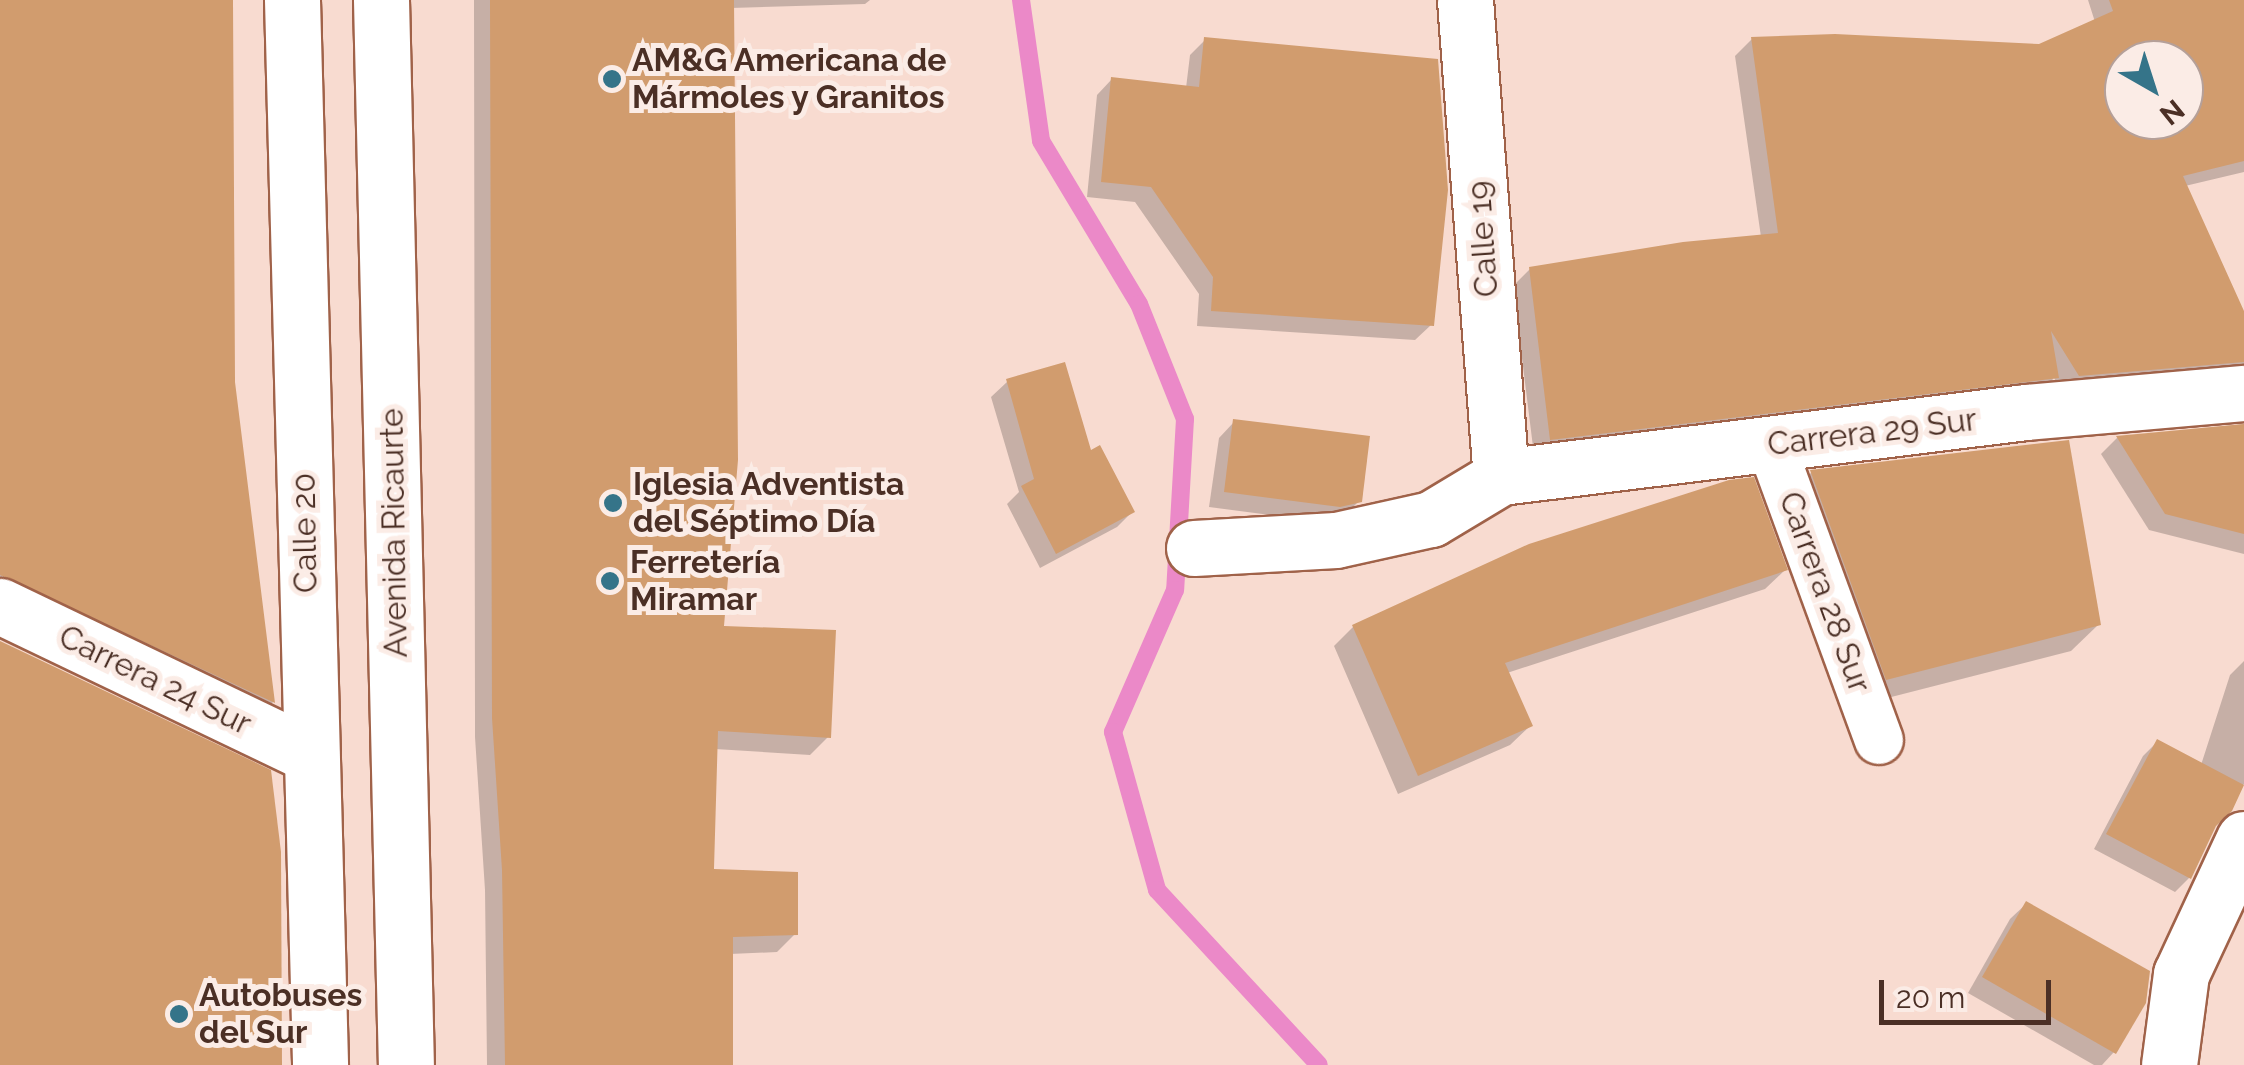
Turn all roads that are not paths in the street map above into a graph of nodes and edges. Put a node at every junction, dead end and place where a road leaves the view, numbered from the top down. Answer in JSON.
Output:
{"nodes":[{"id":1,"x":292,"y":0,"type":"edge"},
{"id":2,"x":381,"y":0,"type":"edge"},
{"id":3,"x":1465,"y":0,"type":"edge"},
{"id":4,"x":2244,"y":393,"type":"edge"},
{"id":5,"x":1771,"y":445,"type":"junction"},
{"id":6,"x":1501,"y":477,"type":"junction"},
{"id":7,"x":1194,"y":548,"type":"dead end"},
{"id":8,"x":0,"y":606,"type":"edge"},
{"id":9,"x":1878,"y":740,"type":"dead end"},
{"id":10,"x":310,"y":755,"type":"junction"},
{"id":11,"x":2244,"y":840,"type":"edge"},
{"id":12,"x":320,"y":1065,"type":"edge"},
{"id":13,"x":406,"y":1065,"type":"edge"},
{"id":14,"x":2169,"y":1065,"type":"edge"}],
"edges":[{"from":1,"to":10,"type":"street","name":"Calle 20"},
{"from":2,"to":13,"type":"street","name":"Avenida Ricaurte"},
{"from":3,"to":6,"type":"street","name":"Calle 19"},
{"from":4,"to":5,"type":"street","name":"Carrera 29 Sur"},
{"from":5,"to":6,"type":"street","name":"Carrera 29 Sur"},
{"from":5,"to":9,"type":"street","name":"Carrera 28 Sur"},
{"from":6,"to":7,"type":"street"},
{"from":8,"to":10,"type":"street","name":"Carrera 24 Sur"},
{"from":10,"to":12,"type":"street","name":"Calle 20"},
{"from":11,"to":14,"type":"street"}]}
